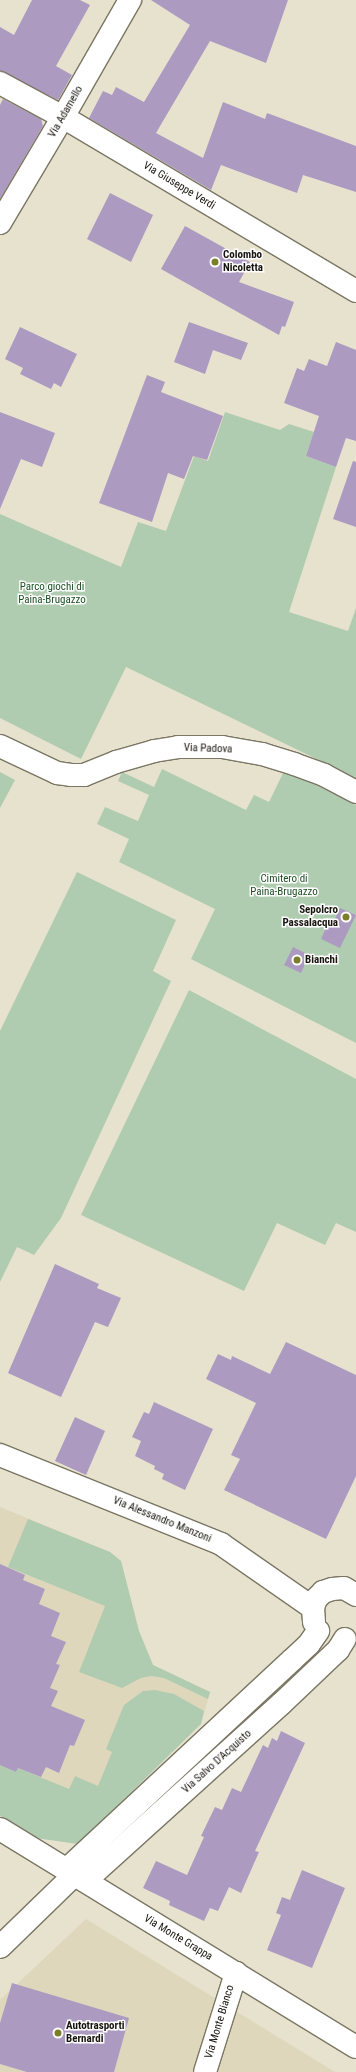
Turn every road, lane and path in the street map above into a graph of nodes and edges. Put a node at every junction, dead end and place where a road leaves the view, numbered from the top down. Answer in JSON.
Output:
{"nodes":[{"id":1,"x":130,"y":0,"type":"edge"},
{"id":2,"x":0,"y":83,"type":"edge"},
{"id":3,"x":63,"y":117,"type":"junction"},
{"id":4,"x":0,"y":223,"type":"edge"},
{"id":5,"x":356,"y":291,"type":"edge"},
{"id":6,"x":0,"y":746,"type":"edge"},
{"id":7,"x":356,"y":792,"type":"edge"},
{"id":8,"x":0,"y":1455,"type":"edge"},
{"id":9,"x":356,"y":1594,"type":"edge"},
{"id":10,"x":313,"y":1608,"type":"junction"},
{"id":11,"x":318,"y":1631,"type":"junction"},
{"id":12,"x":351,"y":1636,"type":"edge"},
{"id":13,"x":0,"y":1830,"type":"edge"},
{"id":14,"x":76,"y":1875,"type":"junction"},
{"id":15,"x":0,"y":1947,"type":"edge"},
{"id":16,"x":236,"y":1973,"type":"junction"},
{"id":17,"x":356,"y":2047,"type":"edge"},
{"id":18,"x":205,"y":2072,"type":"edge"}],
"edges":[{"from":1,"to":3,"type":"street","name":"Via Adamello"},
{"from":2,"to":3,"type":"street","name":"Via Giuseppe Verdi"},
{"from":3,"to":4,"type":"street","name":"Via Adamello"},
{"from":3,"to":5,"type":"street","name":"Via Giuseppe Verdi"},
{"from":6,"to":7,"type":"street","name":"Via Padova"},
{"from":8,"to":10,"type":"street","name":"Via Alessandro Manzoni"},
{"from":9,"to":10,"type":"street"},
{"from":10,"to":11,"type":"street"},
{"from":11,"to":12,"type":"street"},
{"from":11,"to":14,"type":"street","name":"Via Salvo D'Acquisto"},
{"from":12,"to":14,"type":"street","name":"Via Salvo D'Acquisto"},
{"from":13,"to":14,"type":"street","name":"Via Monte Grappa"},
{"from":14,"to":15,"type":"street","name":"Via Salvo D'Acquisto"},
{"from":14,"to":16,"type":"street","name":"Via Monte Grappa"},
{"from":16,"to":17,"type":"street","name":"Via Monte Grappa"},
{"from":16,"to":18,"type":"street","name":"Via Monte Bianco"}]}
